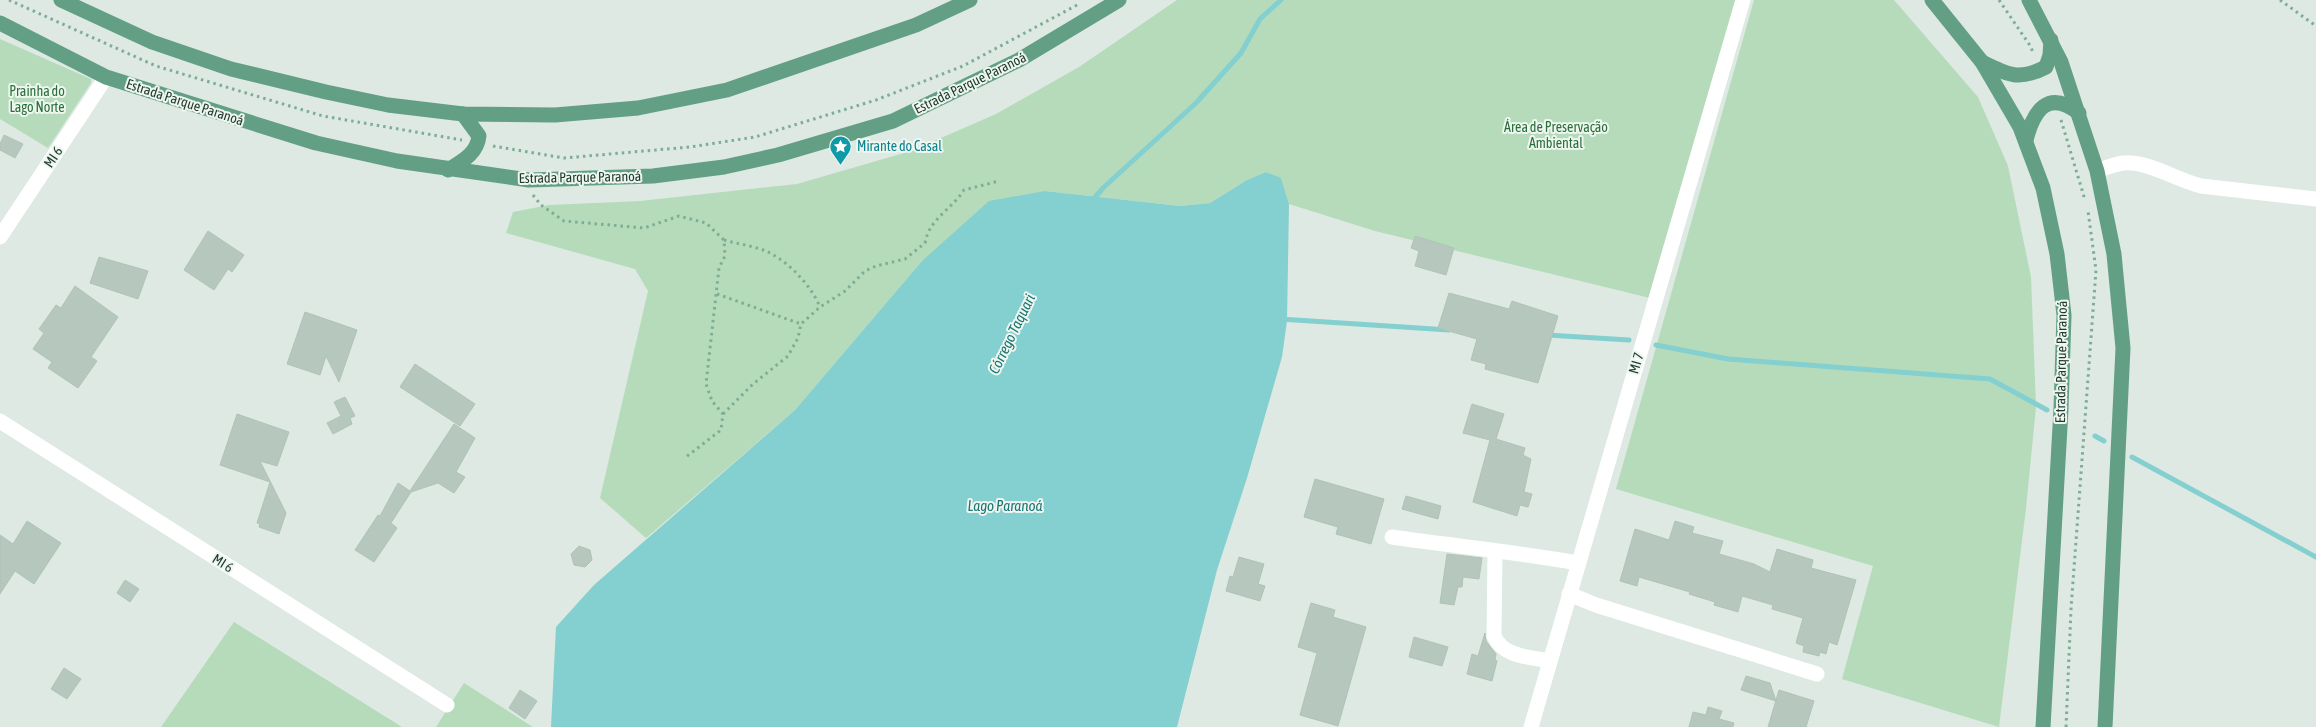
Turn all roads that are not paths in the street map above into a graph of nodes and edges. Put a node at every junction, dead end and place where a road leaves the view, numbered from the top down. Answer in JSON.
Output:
{"nodes":[{"id":1,"x":61,"y":0,"type":"edge"},
{"id":2,"x":970,"y":0,"type":"edge"},
{"id":3,"x":1119,"y":0,"type":"edge"},
{"id":4,"x":1743,"y":0,"type":"edge"},
{"id":5,"x":1932,"y":0,"type":"edge"},
{"id":6,"x":2028,"y":0,"type":"edge"},
{"id":7,"x":0,"y":23,"type":"edge"},
{"id":8,"x":2051,"y":40,"type":"junction"},
{"id":9,"x":1982,"y":62,"type":"junction"},
{"id":10,"x":106,"y":77,"type":"junction"},
{"id":11,"x":2079,"y":113,"type":"junction"},
{"id":12,"x":463,"y":114,"type":"junction"},
{"id":13,"x":2026,"y":140,"type":"junction"},
{"id":14,"x":448,"y":170,"type":"junction"},
{"id":15,"x":2097,"y":171,"type":"junction"},
{"id":16,"x":2316,"y":198,"type":"edge"},
{"id":17,"x":0,"y":237,"type":"edge"},
{"id":18,"x":0,"y":421,"type":"edge"},
{"id":19,"x":1392,"y":537,"type":"dead end"},
{"id":20,"x":1495,"y":552,"type":"junction"},
{"id":21,"x":1578,"y":563,"type":"junction"},
{"id":22,"x":1569,"y":594,"type":"junction"},
{"id":23,"x":1550,"y":661,"type":"junction"},
{"id":24,"x":1817,"y":674,"type":"dead end"},
{"id":25,"x":447,"y":705,"type":"dead end"},
{"id":26,"x":1531,"y":727,"type":"edge"},
{"id":27,"x":2043,"y":727,"type":"edge"},
{"id":28,"x":2105,"y":727,"type":"edge"}],
"edges":[{"from":1,"to":12,"type":"main road"},
{"from":2,"to":12,"type":"main road"},
{"from":3,"to":14,"type":"main road","name":"Estrada Parque Paranoá"},
{"from":4,"to":21,"type":"street","name":"MI 7"},
{"from":5,"to":9,"type":"main road","name":"Estrada Parque Paranoá"},
{"from":6,"to":8,"type":"main road"},
{"from":7,"to":10,"type":"main road","name":"Estrada Parque Paranoá"},
{"from":8,"to":9,"type":"main road"},
{"from":8,"to":11,"type":"main road"},
{"from":9,"to":13,"type":"main road","name":"Estrada Parque Paranoá"},
{"from":10,"to":14,"type":"main road","name":"Estrada Parque Paranoá"},
{"from":10,"to":17,"type":"street","name":"MI 6"},
{"from":11,"to":13,"type":"main road"},
{"from":11,"to":15,"type":"main road"},
{"from":12,"to":14,"type":"main road"},
{"from":13,"to":27,"type":"main road","name":"Estrada Parque Paranoá"},
{"from":15,"to":16,"type":"street"},
{"from":15,"to":28,"type":"main road"},
{"from":18,"to":25,"type":"street","name":"MI 6"},
{"from":19,"to":20,"type":"street"},
{"from":20,"to":21,"type":"street"},
{"from":20,"to":23,"type":"street"},
{"from":21,"to":22,"type":"street","name":"MI 7"},
{"from":22,"to":23,"type":"street","name":"MI 7"},
{"from":22,"to":24,"type":"street"},
{"from":23,"to":26,"type":"street","name":"MI 7"}]}
